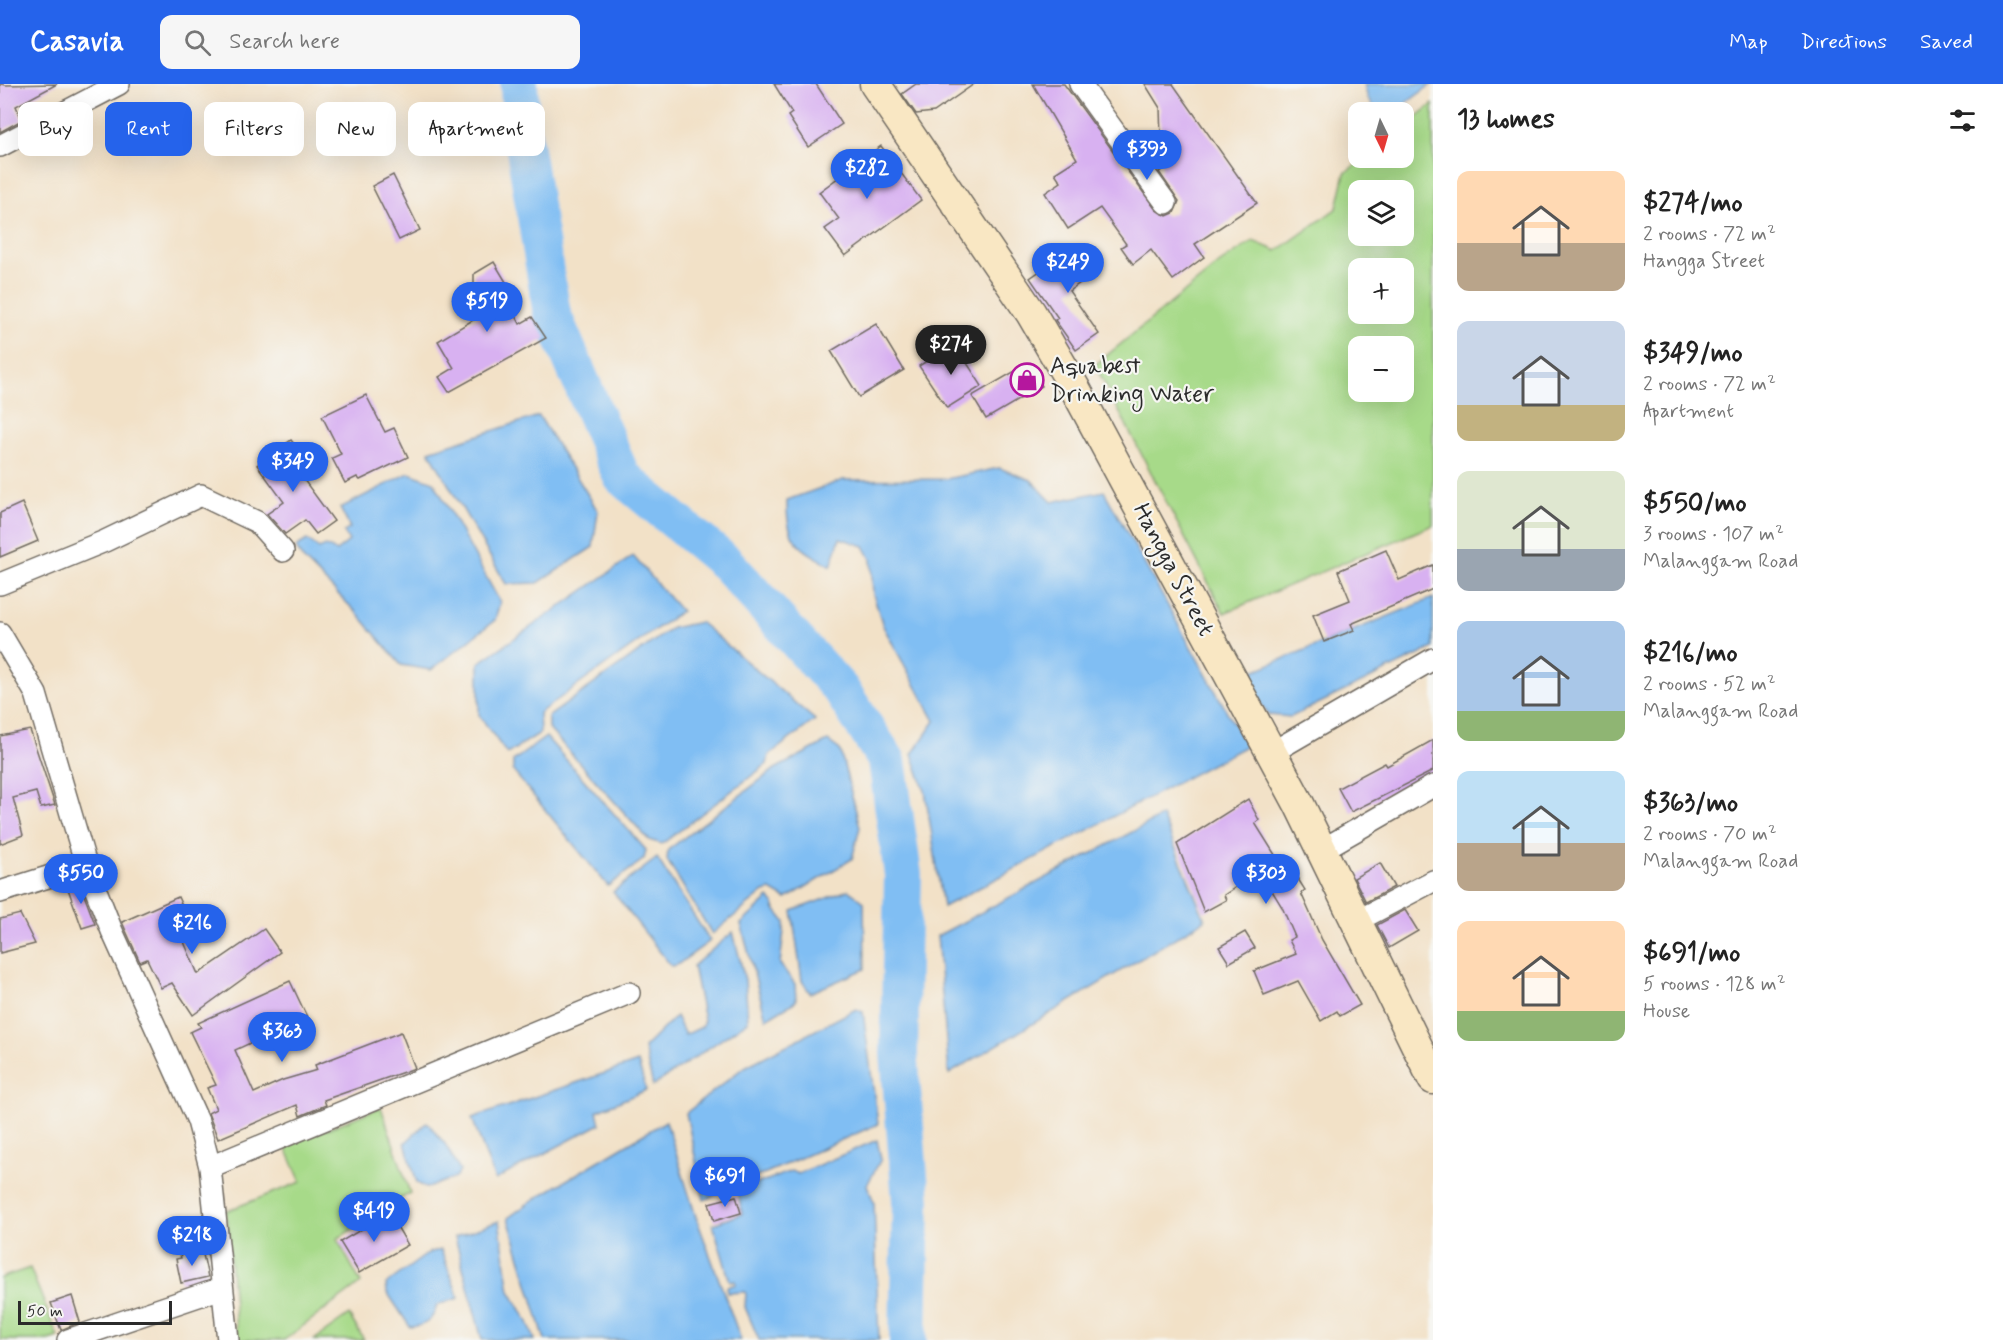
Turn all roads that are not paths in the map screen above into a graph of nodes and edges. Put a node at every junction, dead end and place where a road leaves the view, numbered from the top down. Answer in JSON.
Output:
{"nodes":[{"id":1,"x":119,"y":84,"type":"edge"},
{"id":2,"x":1080,"y":84,"type":"edge"},
{"id":3,"x":885,"y":87,"type":"edge"},
{"id":4,"x":0,"y":146,"type":"edge"},
{"id":5,"x":1166,"y":203,"type":"dead end"},
{"id":6,"x":283,"y":551,"type":"dead end"},
{"id":7,"x":0,"y":584,"type":"edge"},
{"id":8,"x":0,"y":633,"type":"edge"},
{"id":9,"x":1433,"y":659,"type":"edge"},
{"id":10,"x":1271,"y":753,"type":"junction"},
{"id":11,"x":1433,"y":786,"type":"edge"},
{"id":12,"x":1320,"y":851,"type":"junction"},
{"id":13,"x":87,"y":865,"type":"junction"},
{"id":14,"x":1433,"y":881,"type":"edge"},
{"id":15,"x":0,"y":892,"type":"edge"},
{"id":16,"x":1355,"y":922,"type":"junction"},
{"id":17,"x":629,"y":993,"type":"dead end"},
{"id":18,"x":1433,"y":1079,"type":"edge"},
{"id":19,"x":210,"y":1167,"type":"junction"},
{"id":20,"x":222,"y":1288,"type":"junction"},
{"id":21,"x":68,"y":1340,"type":"edge"},
{"id":22,"x":228,"y":1340,"type":"edge"}],
"edges":[{"from":1,"to":4,"type":"street"},
{"from":2,"to":5,"type":"street"},
{"from":3,"to":10,"type":"street","name":"Hangga Street"},
{"from":6,"to":7,"type":"street"},
{"from":8,"to":13,"type":"street"},
{"from":9,"to":10,"type":"street"},
{"from":10,"to":12,"type":"street","name":"Hangga Street"},
{"from":11,"to":12,"type":"street"},
{"from":12,"to":16,"type":"street","name":"Hangga Street"},
{"from":13,"to":15,"type":"street"},
{"from":13,"to":19,"type":"street"},
{"from":14,"to":16,"type":"street"},
{"from":16,"to":18,"type":"street","name":"Hangga Street"},
{"from":17,"to":19,"type":"street"},
{"from":19,"to":20,"type":"street"},
{"from":20,"to":21,"type":"street"},
{"from":20,"to":22,"type":"street"}]}
